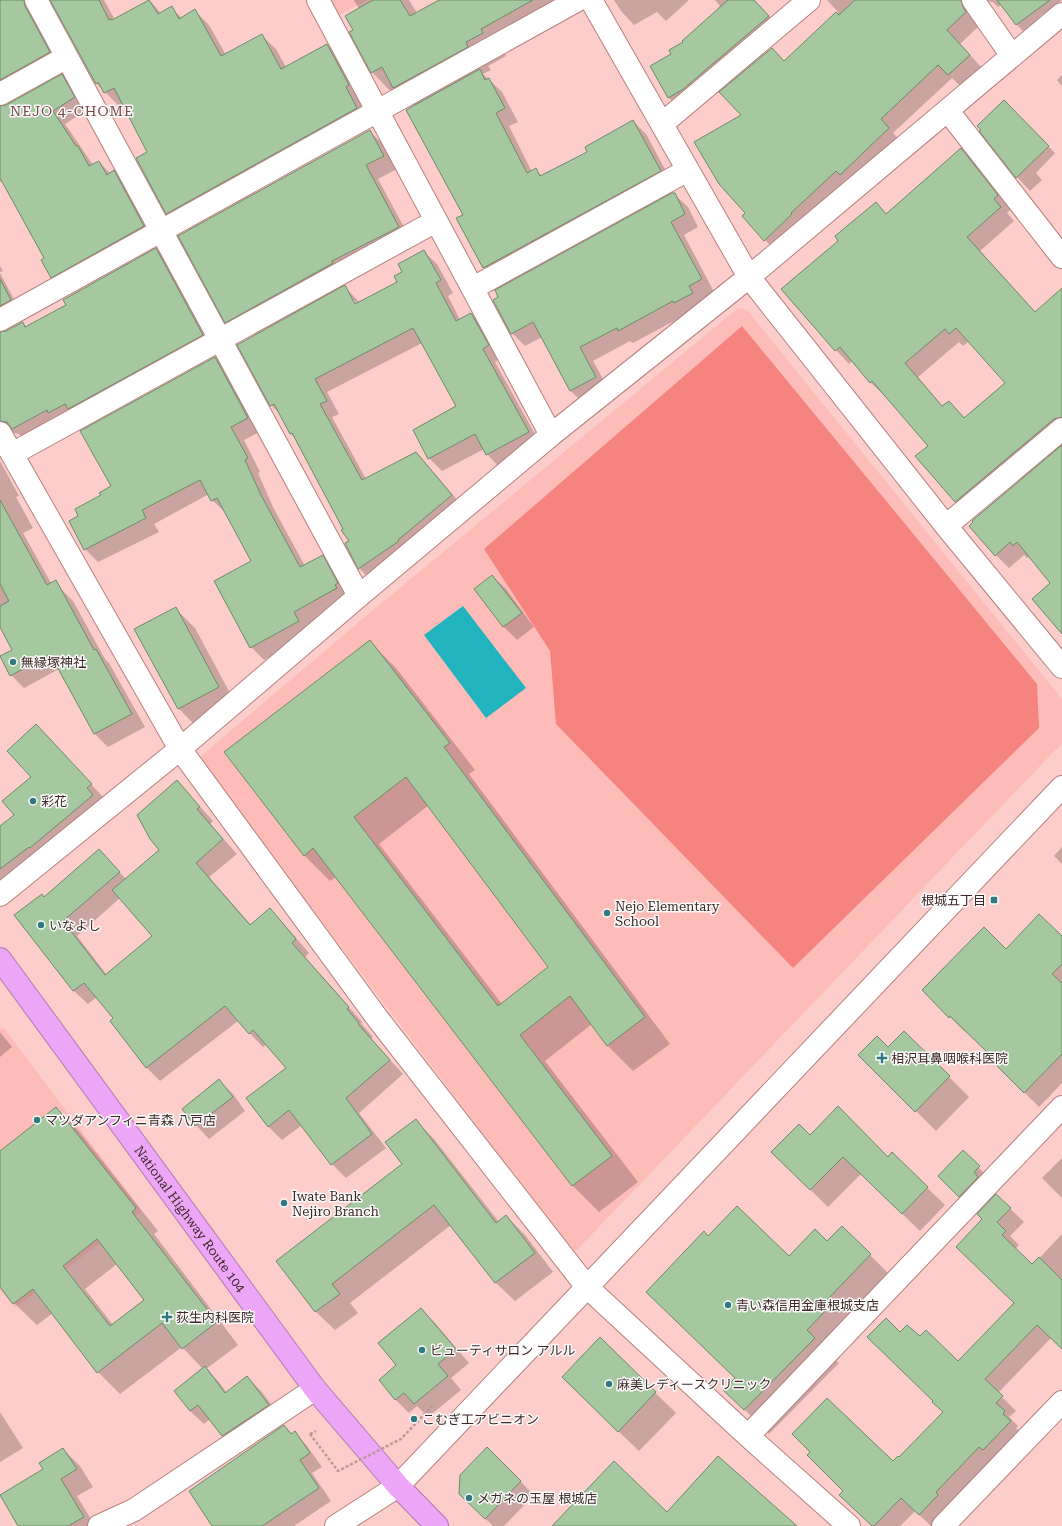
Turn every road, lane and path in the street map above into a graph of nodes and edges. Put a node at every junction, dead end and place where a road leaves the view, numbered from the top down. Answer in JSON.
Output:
{"nodes":[{"id":1,"x":36,"y":0,"type":"edge"},
{"id":2,"x":318,"y":0,"type":"edge"},
{"id":3,"x":578,"y":0,"type":"edge"},
{"id":4,"x":591,"y":0,"type":"edge"},
{"id":5,"x":809,"y":0,"type":"edge"},
{"id":6,"x":973,"y":0,"type":"edge"},
{"id":7,"x":1062,"y":14,"type":"edge"},
{"id":8,"x":1012,"y":56,"type":"junction"},
{"id":9,"x":67,"y":57,"type":"junction"},
{"id":10,"x":0,"y":94,"type":"edge"},
{"id":11,"x":378,"y":111,"type":"junction"},
{"id":12,"x":948,"y":111,"type":"junction"},
{"id":13,"x":662,"y":124,"type":"junction"},
{"id":14,"x":688,"y":170,"type":"junction"},
{"id":15,"x":436,"y":221,"type":"junction"},
{"id":16,"x":161,"y":231,"type":"junction"},
{"id":17,"x":1062,"y":257,"type":"edge"},
{"id":18,"x":749,"y":277,"type":"junction"},
{"id":19,"x":473,"y":288,"type":"junction"},
{"id":20,"x":0,"y":320,"type":"edge"},
{"id":21,"x":220,"y":340,"type":"junction"},
{"id":22,"x":1062,"y":429,"type":"edge"},
{"id":23,"x":0,"y":433,"type":"edge"},
{"id":24,"x":551,"y":435,"type":"junction"},
{"id":25,"x":12,"y":454,"type":"junction"},
{"id":26,"x":946,"y":526,"type":"junction"},
{"id":27,"x":359,"y":596,"type":"junction"},
{"id":28,"x":1062,"y":667,"type":"edge"},
{"id":29,"x":180,"y":749,"type":"junction"},
{"id":30,"x":1062,"y":787,"type":"edge"},
{"id":31,"x":0,"y":894,"type":"edge"},
{"id":32,"x":0,"y":959,"type":"edge"},
{"id":33,"x":1062,"y":1107,"type":"edge"},
{"id":34,"x":587,"y":1287,"type":"junction"},
{"id":35,"x":316,"y":1389,"type":"junction"},
{"id":36,"x":1062,"y":1402,"type":"edge"},
{"id":37,"x":437,"y":1407,"type":"dead end"},
{"id":38,"x":316,"y":1431,"type":"dead end"},
{"id":39,"x":748,"y":1436,"type":"junction"},
{"id":40,"x":398,"y":1486,"type":"junction"},
{"id":41,"x":99,"y":1526,"type":"edge"},
{"id":42,"x":336,"y":1526,"type":"edge"},
{"id":43,"x":438,"y":1526,"type":"edge"},
{"id":44,"x":849,"y":1526,"type":"edge"},
{"id":45,"x":943,"y":1526,"type":"edge"}],
"edges":[{"from":1,"to":9,"type":"street"},
{"from":2,"to":11,"type":"street"},
{"from":3,"to":11,"type":"street"},
{"from":4,"to":13,"type":"street"},
{"from":5,"to":13,"type":"street"},
{"from":6,"to":8,"type":"street"},
{"from":7,"to":8,"type":"street"},
{"from":8,"to":12,"type":"street"},
{"from":9,"to":10,"type":"street"},
{"from":9,"to":16,"type":"street"},
{"from":11,"to":15,"type":"street"},
{"from":11,"to":16,"type":"street"},
{"from":12,"to":17,"type":"street"},
{"from":12,"to":18,"type":"street"},
{"from":13,"to":14,"type":"street"},
{"from":14,"to":18,"type":"street"},
{"from":14,"to":19,"type":"street"},
{"from":15,"to":19,"type":"street"},
{"from":15,"to":21,"type":"street"},
{"from":16,"to":20,"type":"street"},
{"from":16,"to":21,"type":"street"},
{"from":18,"to":24,"type":"street"},
{"from":18,"to":26,"type":"street"},
{"from":19,"to":24,"type":"street"},
{"from":21,"to":25,"type":"street"},
{"from":21,"to":27,"type":"street"},
{"from":22,"to":26,"type":"street"},
{"from":23,"to":25,"type":"street"},
{"from":24,"to":27,"type":"street"},
{"from":25,"to":29,"type":"street"},
{"from":26,"to":28,"type":"street"},
{"from":27,"to":29,"type":"street"},
{"from":29,"to":31,"type":"street"},
{"from":29,"to":34,"type":"street"},
{"from":30,"to":34,"type":"street"},
{"from":32,"to":35,"type":"highway","name":"National Highway Route 104"},
{"from":33,"to":39,"type":"street"},
{"from":34,"to":39,"type":"street"},
{"from":34,"to":40,"type":"street"},
{"from":35,"to":40,"type":"highway","name":"National Highway Route 104"},
{"from":35,"to":41,"type":"street"},
{"from":36,"to":45,"type":"street"},
{"from":37,"to":38,"type":"path","bridge":true},
{"from":39,"to":44,"type":"street"},
{"from":40,"to":42,"type":"street"},
{"from":40,"to":43,"type":"highway","name":"National Highway Route 104"}]}
